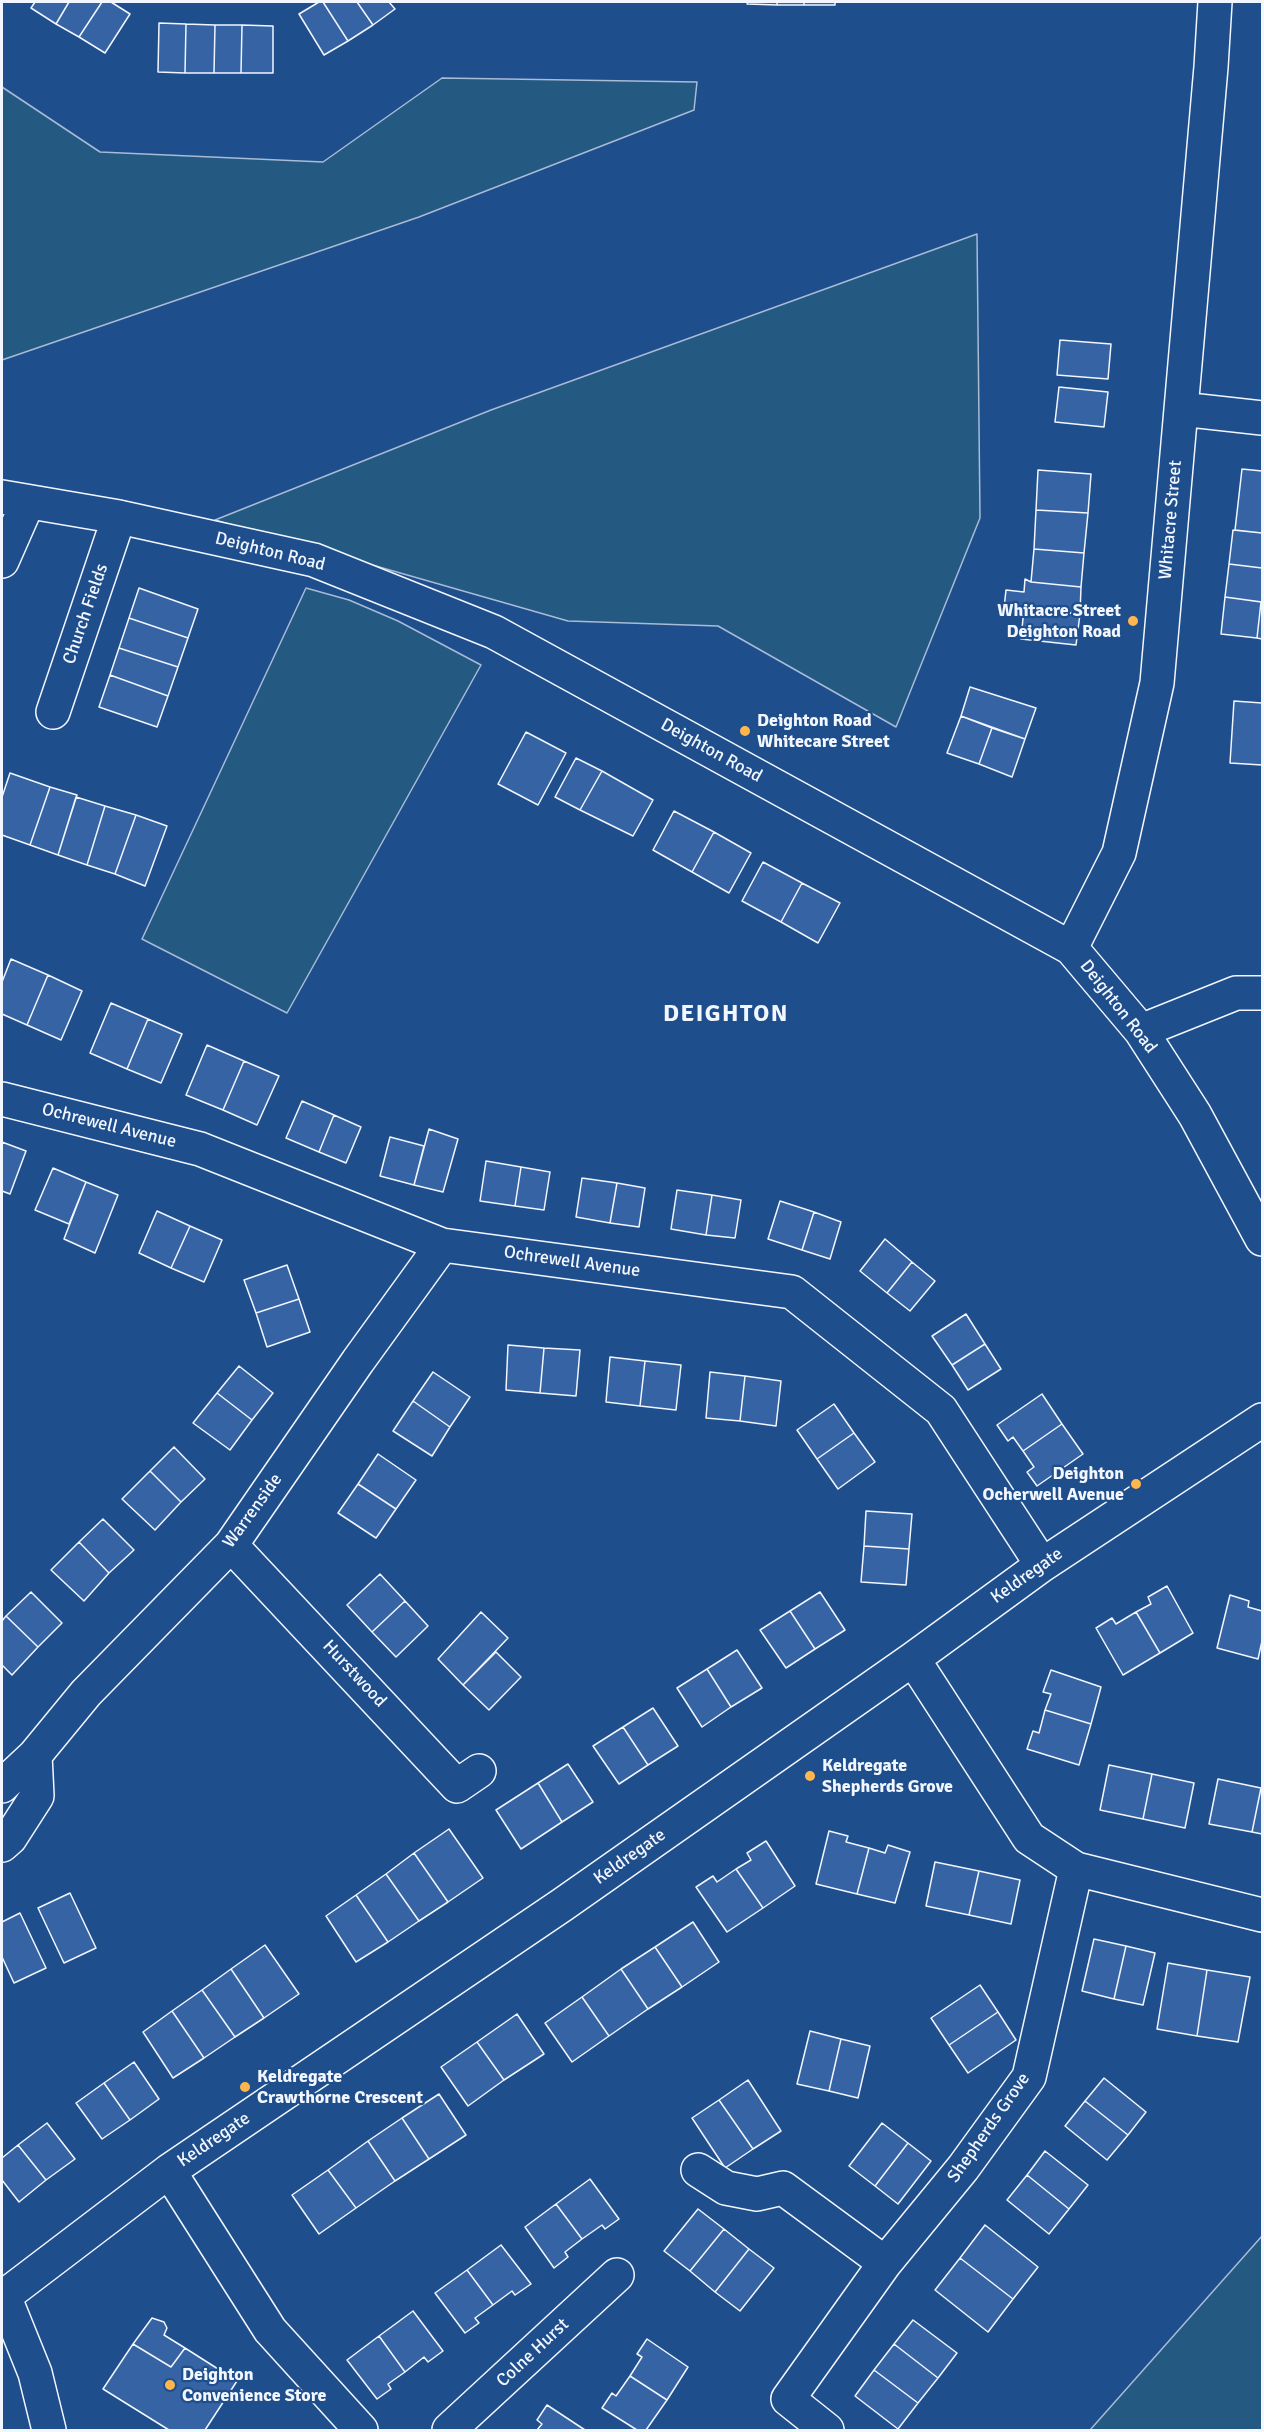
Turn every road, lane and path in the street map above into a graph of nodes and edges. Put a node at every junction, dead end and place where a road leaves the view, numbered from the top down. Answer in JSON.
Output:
{"nodes":[{"id":1,"x":1215,"y":2,"type":"edge"},
{"id":2,"x":1181,"y":409,"type":"junction"},
{"id":3,"x":1263,"y":418,"type":"edge"},
{"id":4,"x":15,"y":499,"type":"edge"},
{"id":5,"x":119,"y":517,"type":"junction"},
{"id":6,"x":2,"y":561,"type":"edge"},
{"id":7,"x":53,"y":712,"type":"dead end"},
{"id":8,"x":1071,"y":948,"type":"junction"},
{"id":9,"x":1263,"y":993,"type":"edge"},
{"id":10,"x":1141,"y":1031,"type":"junction"},
{"id":11,"x":2,"y":1099,"type":"edge"},
{"id":12,"x":1263,"y":1239,"type":"edge"},
{"id":13,"x":442,"y":1245,"type":"junction"},
{"id":14,"x":1263,"y":1420,"type":"edge"},
{"id":15,"x":231,"y":1545,"type":"junction"},
{"id":16,"x":1042,"y":1565,"type":"junction"},
{"id":17,"x":913,"y":1659,"type":"junction"},
{"id":18,"x":35,"y":1755,"type":"junction"},
{"id":19,"x":479,"y":1771,"type":"dead end"},
{"id":20,"x":2,"y":1786,"type":"edge"},
{"id":21,"x":2,"y":1845,"type":"edge"},
{"id":22,"x":1076,"y":1869,"type":"junction"},
{"id":23,"x":1263,"y":1915,"type":"edge"},
{"id":24,"x":698,"y":2170,"type":"dead end"},
{"id":25,"x":169,"y":2171,"type":"junction"},
{"id":26,"x":885,"y":2264,"type":"junction"},
{"id":27,"x":617,"y":2276,"type":"dead end"},
{"id":28,"x":3,"y":2297,"type":"edge"},
{"id":29,"x":49,"y":2430,"type":"edge"},
{"id":30,"x":361,"y":2430,"type":"edge"},
{"id":31,"x":449,"y":2430,"type":"edge"},
{"id":32,"x":826,"y":2430,"type":"edge"}],
"edges":[{"from":1,"to":2,"type":"street","name":"Whitacre Street"},
{"from":2,"to":3,"type":"street"},
{"from":2,"to":8,"type":"street","name":"Whitacre Street"},
{"from":4,"to":5,"type":"street","name":"Deighton Road"},
{"from":4,"to":6,"type":"street"},
{"from":5,"to":7,"type":"street","name":"Church Fields"},
{"from":5,"to":8,"type":"street","name":"Deighton Road"},
{"from":8,"to":10,"type":"street","name":"Deighton Road"},
{"from":9,"to":10,"type":"street"},
{"from":10,"to":12,"type":"street","name":"Deighton Road"},
{"from":11,"to":13,"type":"street","name":"Ochrewell Avenue"},
{"from":13,"to":15,"type":"street","name":"Warrenside"},
{"from":13,"to":16,"type":"street","name":"Ochrewell Avenue"},
{"from":14,"to":16,"type":"street","name":"Keldregate"},
{"from":15,"to":18,"type":"street","name":"Warrenside"},
{"from":15,"to":19,"type":"street","name":"Hurstwood"},
{"from":16,"to":17,"type":"street","name":"Keldregate"},
{"from":17,"to":22,"type":"street"},
{"from":17,"to":25,"type":"street","name":"Keldregate"},
{"from":18,"to":20,"type":"street","name":"Warrenside"},
{"from":18,"to":21,"type":"street"},
{"from":22,"to":23,"type":"street"},
{"from":22,"to":26,"type":"street","name":"Shepherds Grove"},
{"from":24,"to":26,"type":"street"},
{"from":25,"to":28,"type":"street","name":"Keldregate"},
{"from":25,"to":30,"type":"street"},
{"from":26,"to":32,"type":"street","name":"Shepherds Grove"},
{"from":27,"to":31,"type":"street","name":"Colne Hurst"},
{"from":28,"to":29,"type":"street"}]}
